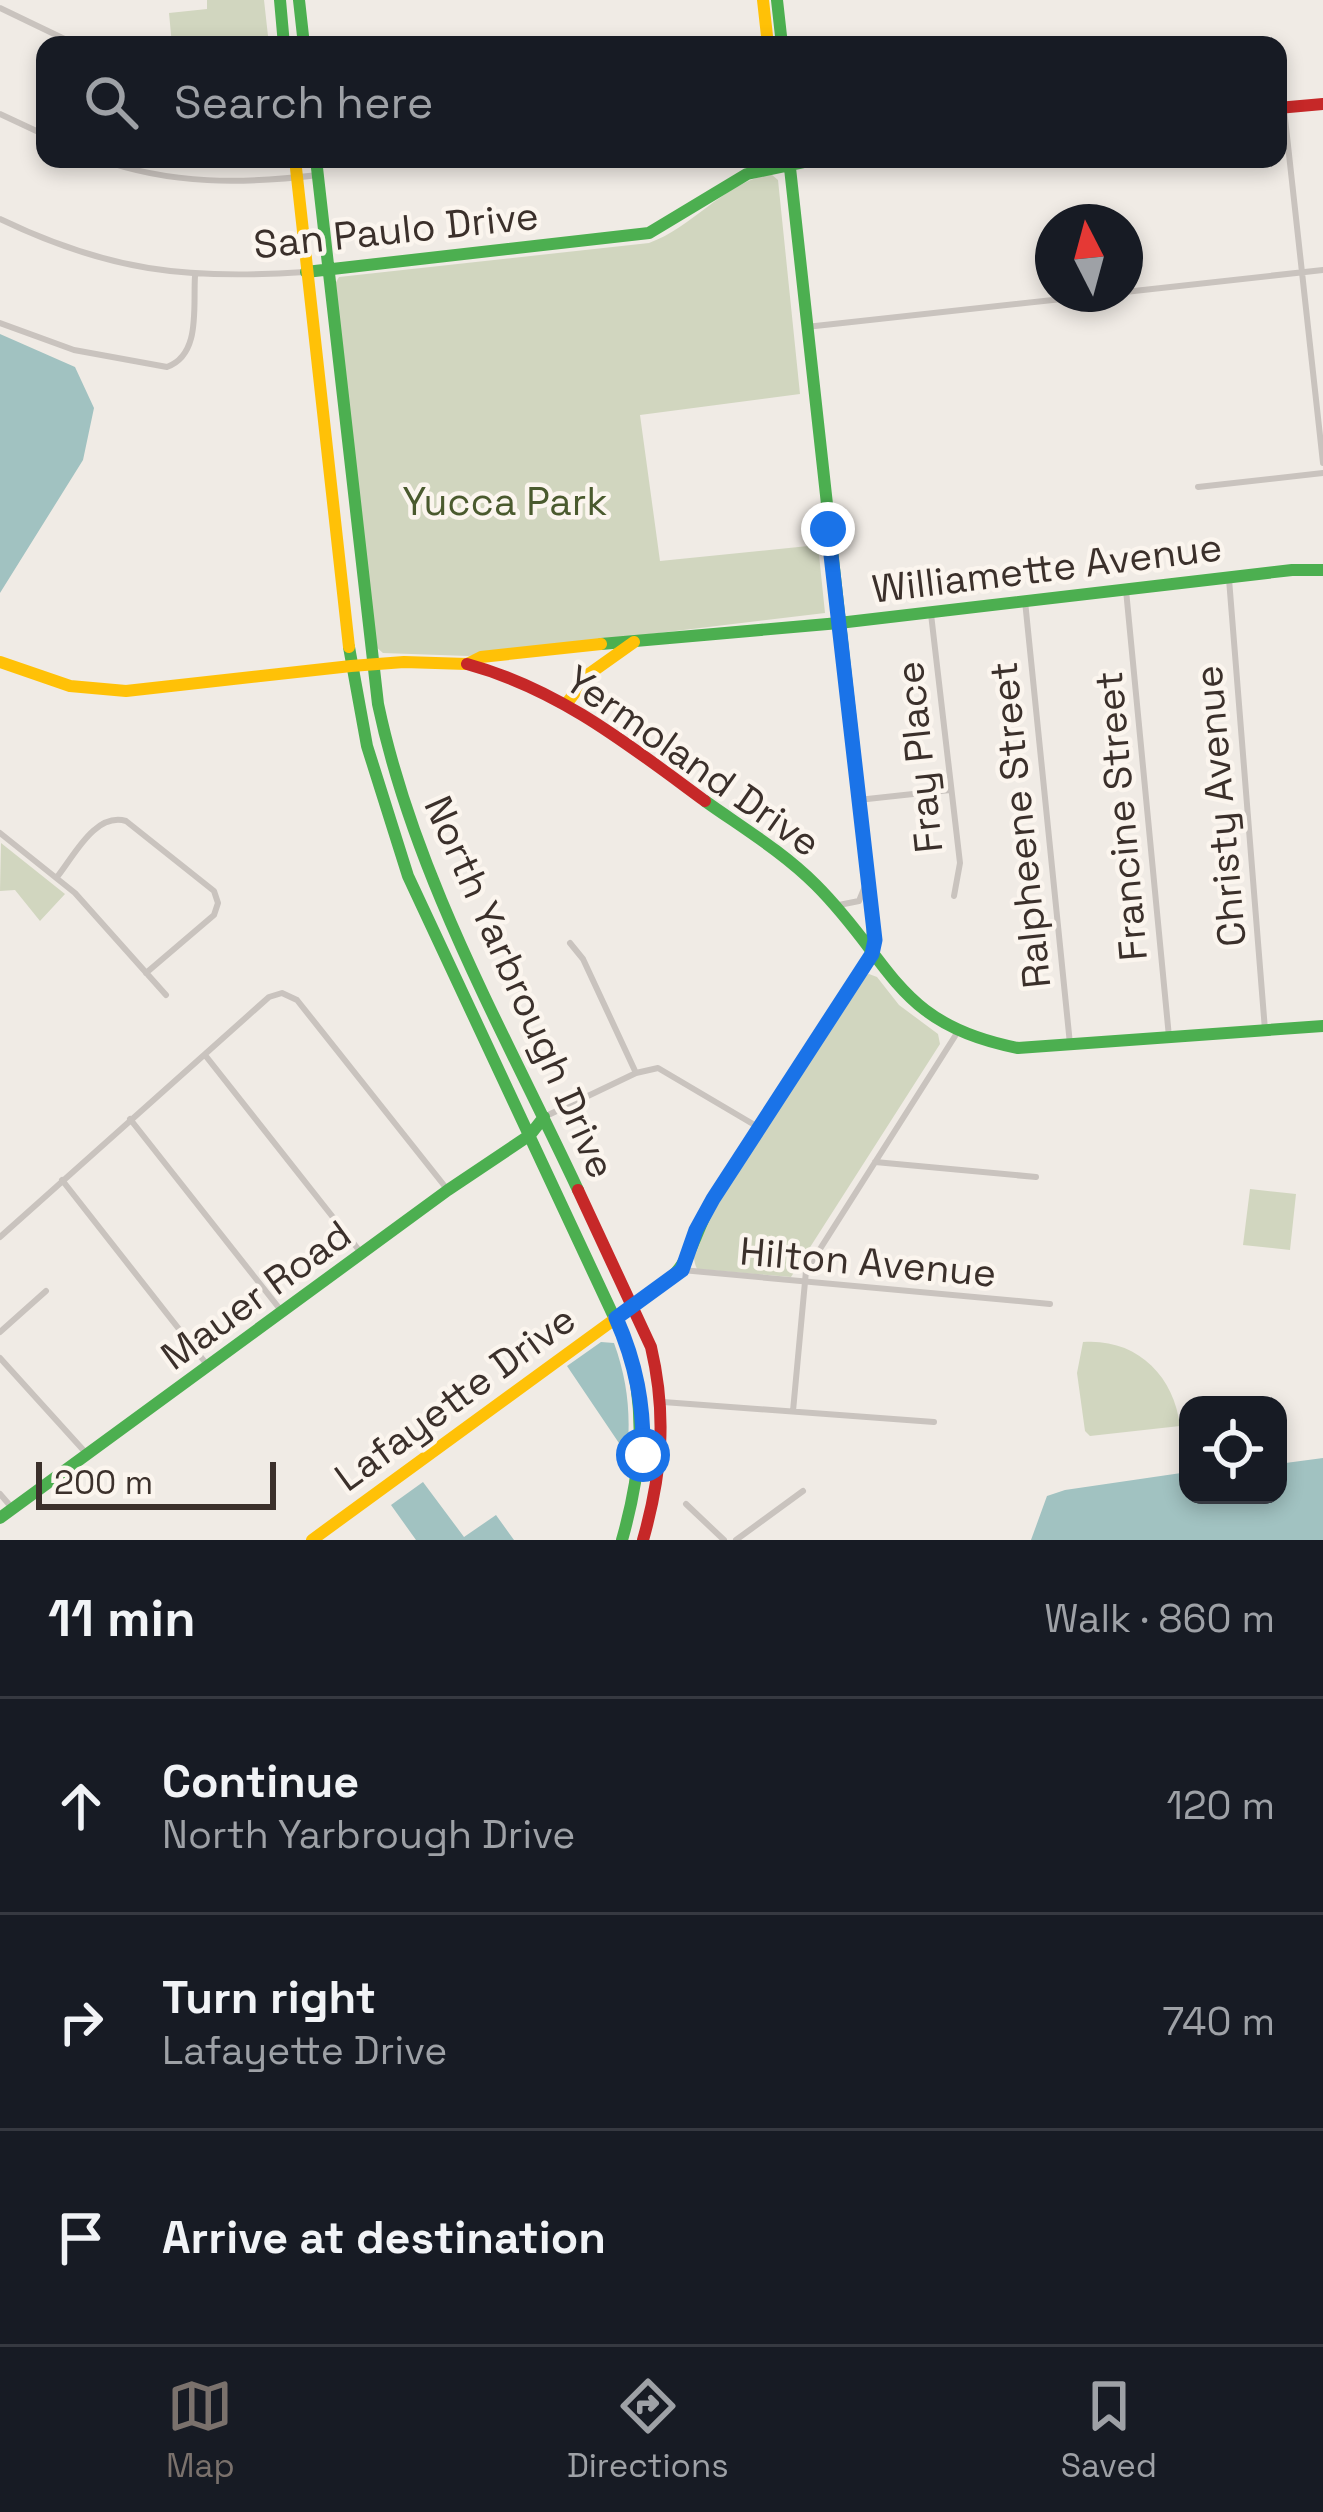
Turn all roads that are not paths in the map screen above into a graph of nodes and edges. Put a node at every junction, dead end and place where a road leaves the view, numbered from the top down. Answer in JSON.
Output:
{"nodes":[{"id":1,"x":280,"y":0,"type":"edge"},
{"id":2,"x":299,"y":0,"type":"edge"},
{"id":3,"x":764,"y":0,"type":"edge"},
{"id":4,"x":777,"y":0,"type":"edge"},
{"id":5,"x":0,"y":8,"type":"edge"},
{"id":6,"x":58,"y":36,"type":"edge"},
{"id":7,"x":283,"y":36,"type":"edge"},
{"id":8,"x":303,"y":36,"type":"edge"},
{"id":9,"x":767,"y":36,"type":"edge"},
{"id":10,"x":781,"y":36,"type":"edge"},
{"id":11,"x":1323,"y":104,"type":"edge"},
{"id":12,"x":1287,"y":107,"type":"edge"},
{"id":13,"x":0,"y":114,"type":"edge"},
{"id":14,"x":36,"y":131,"type":"edge"},
{"id":15,"x":1287,"y":153,"type":"edge"},
{"id":16,"x":128,"y":168,"type":"edge"},
{"id":17,"x":296,"y":168,"type":"edge"},
{"id":18,"x":317,"y":168,"type":"edge"},
{"id":19,"x":765,"y":168,"type":"edge"},
{"id":20,"x":788,"y":168,"type":"edge"},
{"id":21,"x":318,"y":175,"type":"junction"},
{"id":22,"x":297,"y":178,"type":"junction"},
{"id":23,"x":0,"y":219,"type":"edge"},
{"id":24,"x":329,"y":270,"type":"junction"},
{"id":25,"x":1323,"y":270,"type":"edge"},
{"id":26,"x":306,"y":272,"type":"junction"},
{"id":27,"x":1303,"y":273,"type":"junction"},
{"id":28,"x":195,"y":276,"type":"junction"},
{"id":29,"x":1143,"y":290,"type":"edge"},
{"id":30,"x":1035,"y":302,"type":"edge"},
{"id":31,"x":0,"y":323,"type":"edge"},
{"id":32,"x":806,"y":326,"type":"junction"},
{"id":33,"x":340,"y":371,"type":"junction"},
{"id":34,"x":318,"y":374,"type":"junction"},
{"id":35,"x":1323,"y":463,"type":"edge"},
{"id":36,"x":1323,"y":472,"type":"edge"},
{"id":37,"x":1198,"y":487,"type":"dead end"},
{"id":38,"x":1323,"y":570,"type":"edge"},
{"id":39,"x":1229,"y":577,"type":"junction"},
{"id":40,"x":1126,"y":590,"type":"junction"},
{"id":41,"x":1024,"y":601,"type":"junction"},
{"id":42,"x":931,"y":612,"type":"junction"},
{"id":43,"x":838,"y":623,"type":"junction"},
{"id":44,"x":634,"y":642,"type":"junction"},
{"id":45,"x":0,"y":662,"type":"edge"},
{"id":46,"x":374,"y":664,"type":"junction"},
{"id":47,"x":466,"y":664,"type":"junction"},
{"id":48,"x":352,"y":666,"type":"junction"},
{"id":49,"x":568,"y":703,"type":"junction"},
{"id":50,"x":951,"y":790,"type":"junction"},
{"id":51,"x":402,"y":797,"type":"junction"},
{"id":52,"x":858,"y":800,"type":"junction"},
{"id":53,"x":382,"y":804,"type":"junction"},
{"id":54,"x":0,"y":833,"type":"edge"},
{"id":55,"x":58,"y":877,"type":"junction"},
{"id":56,"x":867,"y":880,"type":"junction"},
{"id":57,"x":954,"y":896,"type":"dead end"},
{"id":58,"x":834,"y":903,"type":"junction"},
{"id":59,"x":570,"y":943,"type":"dead end"},
{"id":60,"x":872,"y":954,"type":"junction"},
{"id":61,"x":146,"y":973,"type":"junction"},
{"id":62,"x":166,"y":995,"type":"dead end"},
{"id":63,"x":1323,"y":1026,"type":"edge"},
{"id":64,"x":1265,"y":1030,"type":"junction"},
{"id":65,"x":957,"y":1033,"type":"junction"},
{"id":66,"x":1169,"y":1037,"type":"junction"},
{"id":67,"x":1070,"y":1044,"type":"junction"},
{"id":68,"x":205,"y":1055,"type":"junction"},
{"id":69,"x":636,"y":1073,"type":"junction"},
{"id":70,"x":544,"y":1117,"type":"junction"},
{"id":71,"x":130,"y":1119,"type":"junction"},
{"id":72,"x":758,"y":1127,"type":"junction"},
{"id":73,"x":530,"y":1135,"type":"junction"},
{"id":74,"x":875,"y":1162,"type":"junction"},
{"id":75,"x":1036,"y":1177,"type":"dead end"},
{"id":76,"x":62,"y":1180,"type":"junction"},
{"id":77,"x":448,"y":1190,"type":"junction"},
{"id":78,"x":0,"y":1237,"type":"edge"},
{"id":79,"x":362,"y":1254,"type":"junction"},
{"id":80,"x":682,"y":1270,"type":"junction"},
{"id":81,"x":802,"y":1283,"type":"junction"},
{"id":82,"x":46,"y":1291,"type":"dead end"},
{"id":83,"x":1050,"y":1304,"type":"dead end"},
{"id":84,"x":632,"y":1305,"type":"junction"},
{"id":85,"x":283,"y":1313,"type":"junction"},
{"id":86,"x":616,"y":1318,"type":"junction"},
{"id":87,"x":0,"y":1332,"type":"edge"},
{"id":88,"x":0,"y":1358,"type":"edge"},
{"id":89,"x":209,"y":1367,"type":"junction"},
{"id":90,"x":663,"y":1402,"type":"junction"},
{"id":91,"x":793,"y":1412,"type":"junction"},
{"id":92,"x":934,"y":1422,"type":"dead end"},
{"id":93,"x":88,"y":1455,"type":"junction"},
{"id":94,"x":803,"y":1491,"type":"dead end"},
{"id":95,"x":0,"y":1494,"type":"edge"},
{"id":96,"x":686,"y":1504,"type":"dead end"},
{"id":97,"x":13,"y":1509,"type":"junction"},
{"id":98,"x":0,"y":1518,"type":"edge"},
{"id":99,"x":319,"y":1538,"type":"edge"},
{"id":100,"x":622,"y":1540,"type":"edge"},
{"id":101,"x":643,"y":1540,"type":"edge"},
{"id":102,"x":724,"y":1540,"type":"edge"},
{"id":103,"x":736,"y":1540,"type":"edge"}],
"edges":[{"from":1,"to":7,"type":"street"},
{"from":2,"to":8,"type":"street"},
{"from":3,"to":9,"type":"street"},
{"from":4,"to":10,"type":"street"},
{"from":5,"to":6,"type":"street"},
{"from":11,"to":12,"type":"street"},
{"from":13,"to":14,"type":"street"},
{"from":15,"to":27,"type":"street"},
{"from":16,"to":22,"type":"street"},
{"from":17,"to":22,"type":"street","name":"North Yarbrough Drive"},
{"from":18,"to":21,"type":"street","name":"North Yarbrough Drive"},
{"from":19,"to":24,"type":"street","name":"San Paulo Drive"},
{"from":20,"to":32,"type":"street"},
{"from":21,"to":22,"type":"street"},
{"from":21,"to":24,"type":"street","name":"North Yarbrough Drive"},
{"from":22,"to":26,"type":"street","name":"North Yarbrough Drive"},
{"from":23,"to":28,"type":"street","name":"San Paulo Drive"},
{"from":24,"to":26,"type":"street","name":"San Paulo Drive"},
{"from":24,"to":33,"type":"street","name":"North Yarbrough Drive"},
{"from":25,"to":27,"type":"street"},
{"from":26,"to":28,"type":"street","name":"San Paulo Drive"},
{"from":26,"to":34,"type":"street","name":"North Yarbrough Drive"},
{"from":27,"to":29,"type":"street"},
{"from":27,"to":35,"type":"street"},
{"from":28,"to":31,"type":"street"},
{"from":30,"to":32,"type":"street"},
{"from":32,"to":43,"type":"street"},
{"from":33,"to":34,"type":"street"},
{"from":33,"to":46,"type":"street","name":"North Yarbrough Drive"},
{"from":34,"to":48,"type":"street","name":"North Yarbrough Drive"},
{"from":36,"to":37,"type":"street"},
{"from":38,"to":39,"type":"street","name":"Williamette Avenue"},
{"from":39,"to":40,"type":"street","name":"Williamette Avenue"},
{"from":39,"to":64,"type":"street","name":"Christy Avenue"},
{"from":40,"to":41,"type":"street","name":"Williamette Avenue"},
{"from":40,"to":66,"type":"street","name":"Francine Street"},
{"from":41,"to":42,"type":"street","name":"Williamette Avenue"},
{"from":41,"to":67,"type":"street","name":"Ralpheene Street"},
{"from":42,"to":43,"type":"street","name":"Williamette Avenue"},
{"from":42,"to":50,"type":"street","name":"Fray Place"},
{"from":43,"to":44,"type":"street","name":"Williamette Avenue"},
{"from":43,"to":52,"type":"street"},
{"from":44,"to":47,"type":"street","name":"Williamette Avenue"},
{"from":44,"to":49,"type":"street"},
{"from":45,"to":48,"type":"street","name":"Williamette Avenue"},
{"from":46,"to":47,"type":"street","name":"Williamette Avenue"},
{"from":46,"to":48,"type":"street","name":"Williamette Avenue"},
{"from":46,"to":51,"type":"street","name":"North Yarbrough Drive"},
{"from":47,"to":49,"type":"street","name":"Yermoland Drive"},
{"from":48,"to":53,"type":"street","name":"North Yarbrough Drive"},
{"from":49,"to":58,"type":"street","name":"Yermoland Drive"},
{"from":50,"to":52,"type":"street"},
{"from":50,"to":57,"type":"street","name":"Fray Place"},
{"from":51,"to":53,"type":"street"},
{"from":51,"to":70,"type":"street","name":"North Yarbrough Drive"},
{"from":52,"to":56,"type":"street"},
{"from":53,"to":73,"type":"street","name":"North Yarbrough Drive"},
{"from":54,"to":55,"type":"street"},
{"from":55,"to":61,"type":"street"},
{"from":55,"to":61,"type":"street"},
{"from":56,"to":58,"type":"street"},
{"from":56,"to":60,"type":"street"},
{"from":58,"to":60,"type":"street","name":"Yermoland Drive"},
{"from":59,"to":69,"type":"street"},
{"from":60,"to":65,"type":"street","name":"Yermoland Drive"},
{"from":60,"to":72,"type":"street"},
{"from":61,"to":62,"type":"street"},
{"from":63,"to":64,"type":"street","name":"Yermoland Drive"},
{"from":64,"to":66,"type":"street","name":"Yermoland Drive"},
{"from":65,"to":67,"type":"street","name":"Yermoland Drive"},
{"from":65,"to":74,"type":"street"},
{"from":66,"to":67,"type":"street","name":"Yermoland Drive"},
{"from":68,"to":71,"type":"street"},
{"from":68,"to":77,"type":"street"},
{"from":68,"to":79,"type":"street"},
{"from":69,"to":70,"type":"street"},
{"from":69,"to":72,"type":"street"},
{"from":70,"to":73,"type":"street","name":"Mauer Road"},
{"from":70,"to":84,"type":"street","name":"North Yarbrough Drive"},
{"from":71,"to":76,"type":"street"},
{"from":71,"to":85,"type":"street"},
{"from":72,"to":80,"type":"street"},
{"from":73,"to":77,"type":"street","name":"Mauer Road"},
{"from":73,"to":86,"type":"street","name":"North Yarbrough Drive"},
{"from":74,"to":75,"type":"street"},
{"from":74,"to":81,"type":"street"},
{"from":76,"to":78,"type":"street"},
{"from":76,"to":89,"type":"street"},
{"from":77,"to":79,"type":"street","name":"Mauer Road"},
{"from":79,"to":85,"type":"street","name":"Mauer Road"},
{"from":80,"to":81,"type":"street","name":"Hilton Avenue"},
{"from":80,"to":84,"type":"street","name":"Lafayette Drive"},
{"from":81,"to":83,"type":"street","name":"Hilton Avenue"},
{"from":81,"to":91,"type":"street"},
{"from":82,"to":87,"type":"street"},
{"from":84,"to":86,"type":"street","name":"Lafayette Drive"},
{"from":84,"to":90,"type":"street","name":"North Yarbrough Drive"},
{"from":85,"to":89,"type":"street","name":"Mauer Road"},
{"from":86,"to":99,"type":"street","name":"Lafayette Drive"},
{"from":86,"to":100,"type":"street","name":"North Yarbrough Drive"},
{"from":88,"to":93,"type":"street"},
{"from":89,"to":93,"type":"street","name":"Mauer Road"},
{"from":90,"to":91,"type":"street"},
{"from":90,"to":101,"type":"street","name":"North Yarbrough Drive"},
{"from":91,"to":92,"type":"street"},
{"from":93,"to":97,"type":"street","name":"Mauer Road"},
{"from":94,"to":103,"type":"street"},
{"from":95,"to":97,"type":"street"},
{"from":96,"to":102,"type":"street"},
{"from":97,"to":98,"type":"street","name":"Mauer Road"}]}
